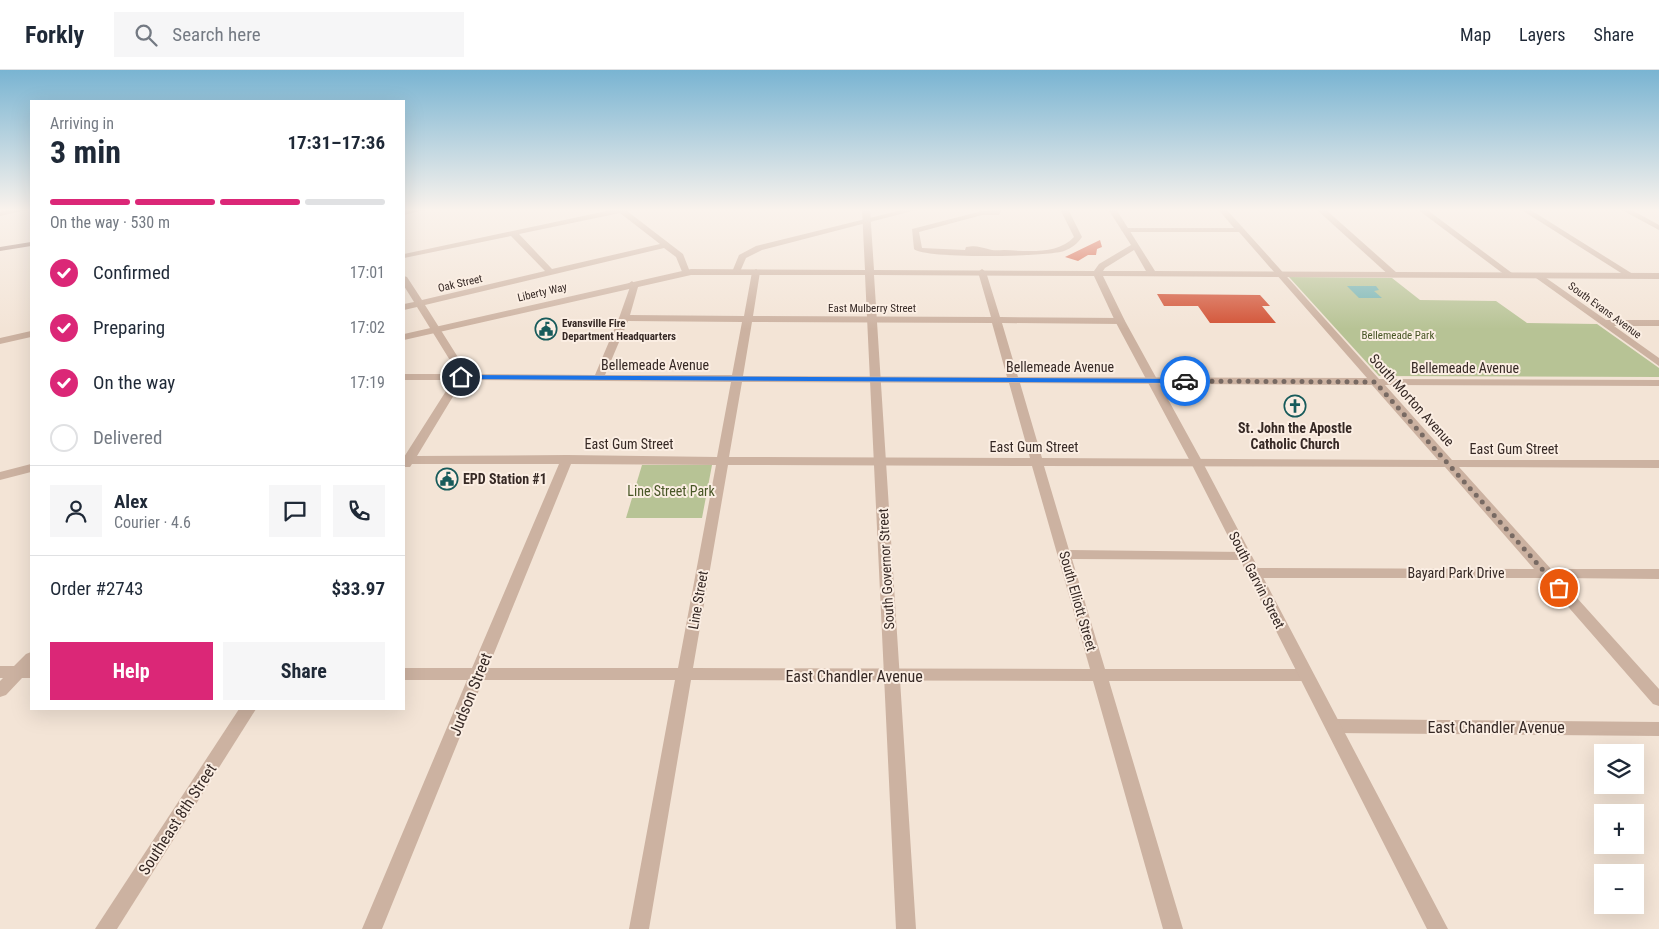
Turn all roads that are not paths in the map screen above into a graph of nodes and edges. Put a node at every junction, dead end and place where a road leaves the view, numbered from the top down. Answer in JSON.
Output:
{"nodes":[{"id":1,"x":437,"y":249,"type":"edge"},
{"id":2,"x":528,"y":249,"type":"edge"},
{"id":3,"x":649,"y":249,"type":"edge"},
{"id":4,"x":671,"y":249,"type":"edge"},
{"id":5,"x":757,"y":249,"type":"edge"},
{"id":6,"x":868,"y":249,"type":"edge"},
{"id":7,"x":918,"y":249,"type":"edge"},
{"id":8,"x":1058,"y":249,"type":"edge"},
{"id":9,"x":1130,"y":249,"type":"edge"},
{"id":10,"x":1137,"y":249,"type":"edge"},
{"id":11,"x":1258,"y":249,"type":"edge"},
{"id":12,"x":1365,"y":249,"type":"edge"},
{"id":13,"x":1476,"y":249,"type":"edge"},
{"id":14,"x":1589,"y":249,"type":"edge"},
{"id":15,"x":405,"y":256,"type":"edge"},
{"id":16,"x":686,"y":272,"type":"junction"},
{"id":17,"x":736,"y":272,"type":"junction"},
{"id":18,"x":756,"y":272,"type":"junction"},
{"id":19,"x":870,"y":272,"type":"junction"},
{"id":20,"x":982,"y":272,"type":"junction"},
{"id":21,"x":551,"y":273,"type":"junction"},
{"id":22,"x":1097,"y":273,"type":"junction"},
{"id":23,"x":1152,"y":274,"type":"junction"},
{"id":24,"x":1280,"y":274,"type":"junction"},
{"id":25,"x":1394,"y":275,"type":"junction"},
{"id":26,"x":1512,"y":276,"type":"junction"},
{"id":27,"x":1539,"y":276,"type":"junction"},
{"id":28,"x":1632,"y":276,"type":"junction"},
{"id":29,"x":1659,"y":276,"type":"edge"},
{"id":30,"x":405,"y":281,"type":"edge"},
{"id":31,"x":632,"y":284,"type":"junction"},
{"id":32,"x":419,"y":304,"type":"junction"},
{"id":33,"x":405,"y":308,"type":"edge"},
{"id":34,"x":624,"y":318,"type":"junction"},
{"id":35,"x":748,"y":319,"type":"junction"},
{"id":36,"x":871,"y":320,"type":"junction"},
{"id":37,"x":997,"y":320,"type":"junction"},
{"id":38,"x":1120,"y":321,"type":"junction"},
{"id":39,"x":1603,"y":323,"type":"junction"},
{"id":40,"x":1659,"y":323,"type":"edge"},
{"id":41,"x":437,"y":330,"type":"junction"},
{"id":42,"x":30,"y":334,"type":"edge"},
{"id":43,"x":405,"y":337,"type":"edge"},
{"id":44,"x":0,"y":341,"type":"edge"},
{"id":45,"x":1659,"y":363,"type":"edge"},
{"id":46,"x":405,"y":377,"type":"edge"},
{"id":47,"x":461,"y":377,"type":"junction"},
{"id":48,"x":599,"y":378,"type":"junction"},
{"id":49,"x":738,"y":379,"type":"junction"},
{"id":50,"x":875,"y":380,"type":"junction"},
{"id":51,"x":1014,"y":380,"type":"junction"},
{"id":52,"x":1153,"y":381,"type":"junction"},
{"id":53,"x":1375,"y":382,"type":"junction"},
{"id":54,"x":1659,"y":383,"type":"edge"},
{"id":55,"x":567,"y":459,"type":"junction"},
{"id":56,"x":723,"y":460,"type":"junction"},
{"id":57,"x":880,"y":461,"type":"junction"},
{"id":58,"x":406,"y":462,"type":"edge"},
{"id":59,"x":1038,"y":462,"type":"junction"},
{"id":60,"x":1197,"y":463,"type":"junction"},
{"id":61,"x":1449,"y":464,"type":"junction"},
{"id":62,"x":1659,"y":464,"type":"edge"},
{"id":63,"x":30,"y":468,"type":"edge"},
{"id":64,"x":0,"y":476,"type":"edge"},
{"id":65,"x":1064,"y":554,"type":"junction"},
{"id":66,"x":1244,"y":556,"type":"junction"},
{"id":67,"x":1253,"y":573,"type":"junction"},
{"id":68,"x":1547,"y":574,"type":"junction"},
{"id":69,"x":1659,"y":574,"type":"edge"},
{"id":70,"x":30,"y":660,"type":"edge"},
{"id":71,"x":0,"y":672,"type":"edge"},
{"id":72,"x":24,"y":672,"type":"edge"},
{"id":73,"x":405,"y":674,"type":"edge"},
{"id":74,"x":479,"y":674,"type":"junction"},
{"id":75,"x":684,"y":675,"type":"junction"},
{"id":76,"x":1305,"y":675,"type":"junction"},
{"id":77,"x":892,"y":676,"type":"junction"},
{"id":78,"x":1099,"y":676,"type":"junction"},
{"id":79,"x":0,"y":691,"type":"edge"},
{"id":80,"x":1659,"y":700,"type":"edge"},
{"id":81,"x":247,"y":710,"type":"edge"},
{"id":82,"x":1334,"y":726,"type":"junction"},
{"id":83,"x":1659,"y":729,"type":"edge"},
{"id":84,"x":105,"y":929,"type":"edge"},
{"id":85,"x":372,"y":929,"type":"edge"},
{"id":86,"x":639,"y":929,"type":"edge"},
{"id":87,"x":906,"y":929,"type":"edge"},
{"id":88,"x":1172,"y":929,"type":"edge"},
{"id":89,"x":1438,"y":929,"type":"edge"}],
"edges":[{"from":1,"to":15,"type":"street"},
{"from":2,"to":21,"type":"street"},
{"from":3,"to":21,"type":"street","name":"Oak Street"},
{"from":4,"to":16,"type":"street"},
{"from":5,"to":17,"type":"street"},
{"from":6,"to":19,"type":"street","name":"South Governor Street"},
{"from":7,"to":8,"type":"street"},
{"from":9,"to":22,"type":"street"},
{"from":10,"to":23,"type":"street"},
{"from":11,"to":24,"type":"street","name":"South Morton Avenue"},
{"from":12,"to":25,"type":"street"},
{"from":13,"to":26,"type":"street"},
{"from":14,"to":28,"type":"street"},
{"from":16,"to":17,"type":"street","name":"Liberty Way"},
{"from":16,"to":31,"type":"street","name":"Liberty Way"},
{"from":17,"to":18,"type":"street","name":"Liberty Way"},
{"from":18,"to":19,"type":"street","name":"Liberty Way"},
{"from":18,"to":35,"type":"street","name":"Line Street"},
{"from":19,"to":20,"type":"street","name":"Liberty Way"},
{"from":19,"to":36,"type":"street","name":"South Governor Street"},
{"from":20,"to":22,"type":"street","name":"Liberty Way"},
{"from":20,"to":37,"type":"street","name":"South Elliott Street"},
{"from":21,"to":32,"type":"street","name":"Oak Street"},
{"from":22,"to":23,"type":"street","name":"Liberty Way"},
{"from":22,"to":38,"type":"street","name":"South Garvin Street"},
{"from":23,"to":24,"type":"street","name":"Liberty Way"},
{"from":24,"to":25,"type":"street","name":"Liberty Way"},
{"from":24,"to":53,"type":"street","name":"South Morton Avenue"},
{"from":25,"to":26,"type":"street","name":"Liberty Way"},
{"from":26,"to":27,"type":"street","name":"Liberty Way"},
{"from":27,"to":28,"type":"street","name":"Liberty Way"},
{"from":27,"to":39,"type":"street","name":"South Evans Avenue"},
{"from":28,"to":29,"type":"street","name":"Liberty Way"},
{"from":30,"to":32,"type":"street"},
{"from":31,"to":34,"type":"street"},
{"from":31,"to":41,"type":"street","name":"Liberty Way"},
{"from":32,"to":33,"type":"street","name":"Oak Street"},
{"from":32,"to":41,"type":"street"},
{"from":34,"to":35,"type":"street","name":"East Mulberry Street"},
{"from":34,"to":48,"type":"street"},
{"from":35,"to":36,"type":"street","name":"East Mulberry Street"},
{"from":35,"to":49,"type":"street","name":"Line Street"},
{"from":36,"to":37,"type":"street","name":"East Mulberry Street"},
{"from":36,"to":50,"type":"street","name":"South Governor Street"},
{"from":37,"to":38,"type":"street","name":"East Mulberry Street"},
{"from":37,"to":51,"type":"street","name":"South Elliott Street"},
{"from":38,"to":52,"type":"street","name":"South Garvin Street"},
{"from":39,"to":40,"type":"street"},
{"from":39,"to":45,"type":"street","name":"South Evans Avenue"},
{"from":41,"to":43,"type":"street","name":"Liberty Way"},
{"from":41,"to":47,"type":"street"},
{"from":42,"to":44,"type":"street"},
{"from":46,"to":47,"type":"street","name":"Bellemeade Avenue"},
{"from":47,"to":48,"type":"street","name":"Bellemeade Avenue"},
{"from":47,"to":58,"type":"street"},
{"from":48,"to":49,"type":"street","name":"Bellemeade Avenue"},
{"from":49,"to":50,"type":"street","name":"Bellemeade Avenue"},
{"from":49,"to":56,"type":"street","name":"Line Street"},
{"from":50,"to":51,"type":"street","name":"Bellemeade Avenue"},
{"from":50,"to":57,"type":"street","name":"South Governor Street"},
{"from":51,"to":52,"type":"street","name":"Bellemeade Avenue"},
{"from":51,"to":59,"type":"street","name":"South Elliott Street"},
{"from":52,"to":53,"type":"street","name":"Bellemeade Avenue"},
{"from":52,"to":60,"type":"street","name":"South Garvin Street"},
{"from":53,"to":54,"type":"street","name":"Bellemeade Avenue"},
{"from":53,"to":61,"type":"street","name":"South Morton Avenue"},
{"from":55,"to":56,"type":"street","name":"East Gum Street"},
{"from":55,"to":58,"type":"street","name":"East Gum Street"},
{"from":55,"to":74,"type":"street","name":"Judson Street"},
{"from":56,"to":57,"type":"street","name":"East Gum Street"},
{"from":56,"to":75,"type":"street","name":"Line Street"},
{"from":57,"to":59,"type":"street","name":"East Gum Street"},
{"from":57,"to":77,"type":"street","name":"South Governor Street"},
{"from":59,"to":60,"type":"street","name":"East Gum Street"},
{"from":59,"to":65,"type":"street","name":"South Elliott Street"},
{"from":60,"to":61,"type":"street","name":"East Gum Street"},
{"from":60,"to":66,"type":"street","name":"South Garvin Street"},
{"from":61,"to":62,"type":"street","name":"East Gum Street"},
{"from":61,"to":68,"type":"street","name":"South Morton Avenue"},
{"from":63,"to":64,"type":"street"},
{"from":65,"to":66,"type":"street"},
{"from":65,"to":78,"type":"street","name":"South Elliott Street"},
{"from":66,"to":67,"type":"street","name":"South Garvin Street"},
{"from":67,"to":68,"type":"street","name":"Bayard Park Drive"},
{"from":67,"to":76,"type":"street","name":"South Garvin Street"},
{"from":68,"to":69,"type":"street","name":"Bayard Park Drive"},
{"from":68,"to":80,"type":"street","name":"South Morton Avenue"},
{"from":70,"to":72,"type":"street"},
{"from":71,"to":72,"type":"street"},
{"from":72,"to":79,"type":"street"},
{"from":73,"to":74,"type":"street","name":"East Chandler Avenue"},
{"from":74,"to":75,"type":"street","name":"East Chandler Avenue"},
{"from":74,"to":85,"type":"street","name":"Judson Street"},
{"from":75,"to":77,"type":"street","name":"East Chandler Avenue"},
{"from":75,"to":86,"type":"street","name":"Line Street"},
{"from":76,"to":78,"type":"street","name":"East Chandler Avenue"},
{"from":76,"to":82,"type":"street","name":"South Garvin Street"},
{"from":77,"to":78,"type":"street","name":"East Chandler Avenue"},
{"from":77,"to":87,"type":"street","name":"South Governor Street"},
{"from":78,"to":88,"type":"street","name":"South Elliott Street"},
{"from":81,"to":84,"type":"street","name":"Southeast 8th Street"},
{"from":82,"to":83,"type":"street","name":"East Chandler Avenue"},
{"from":82,"to":89,"type":"street","name":"South Garvin Street"}]}
